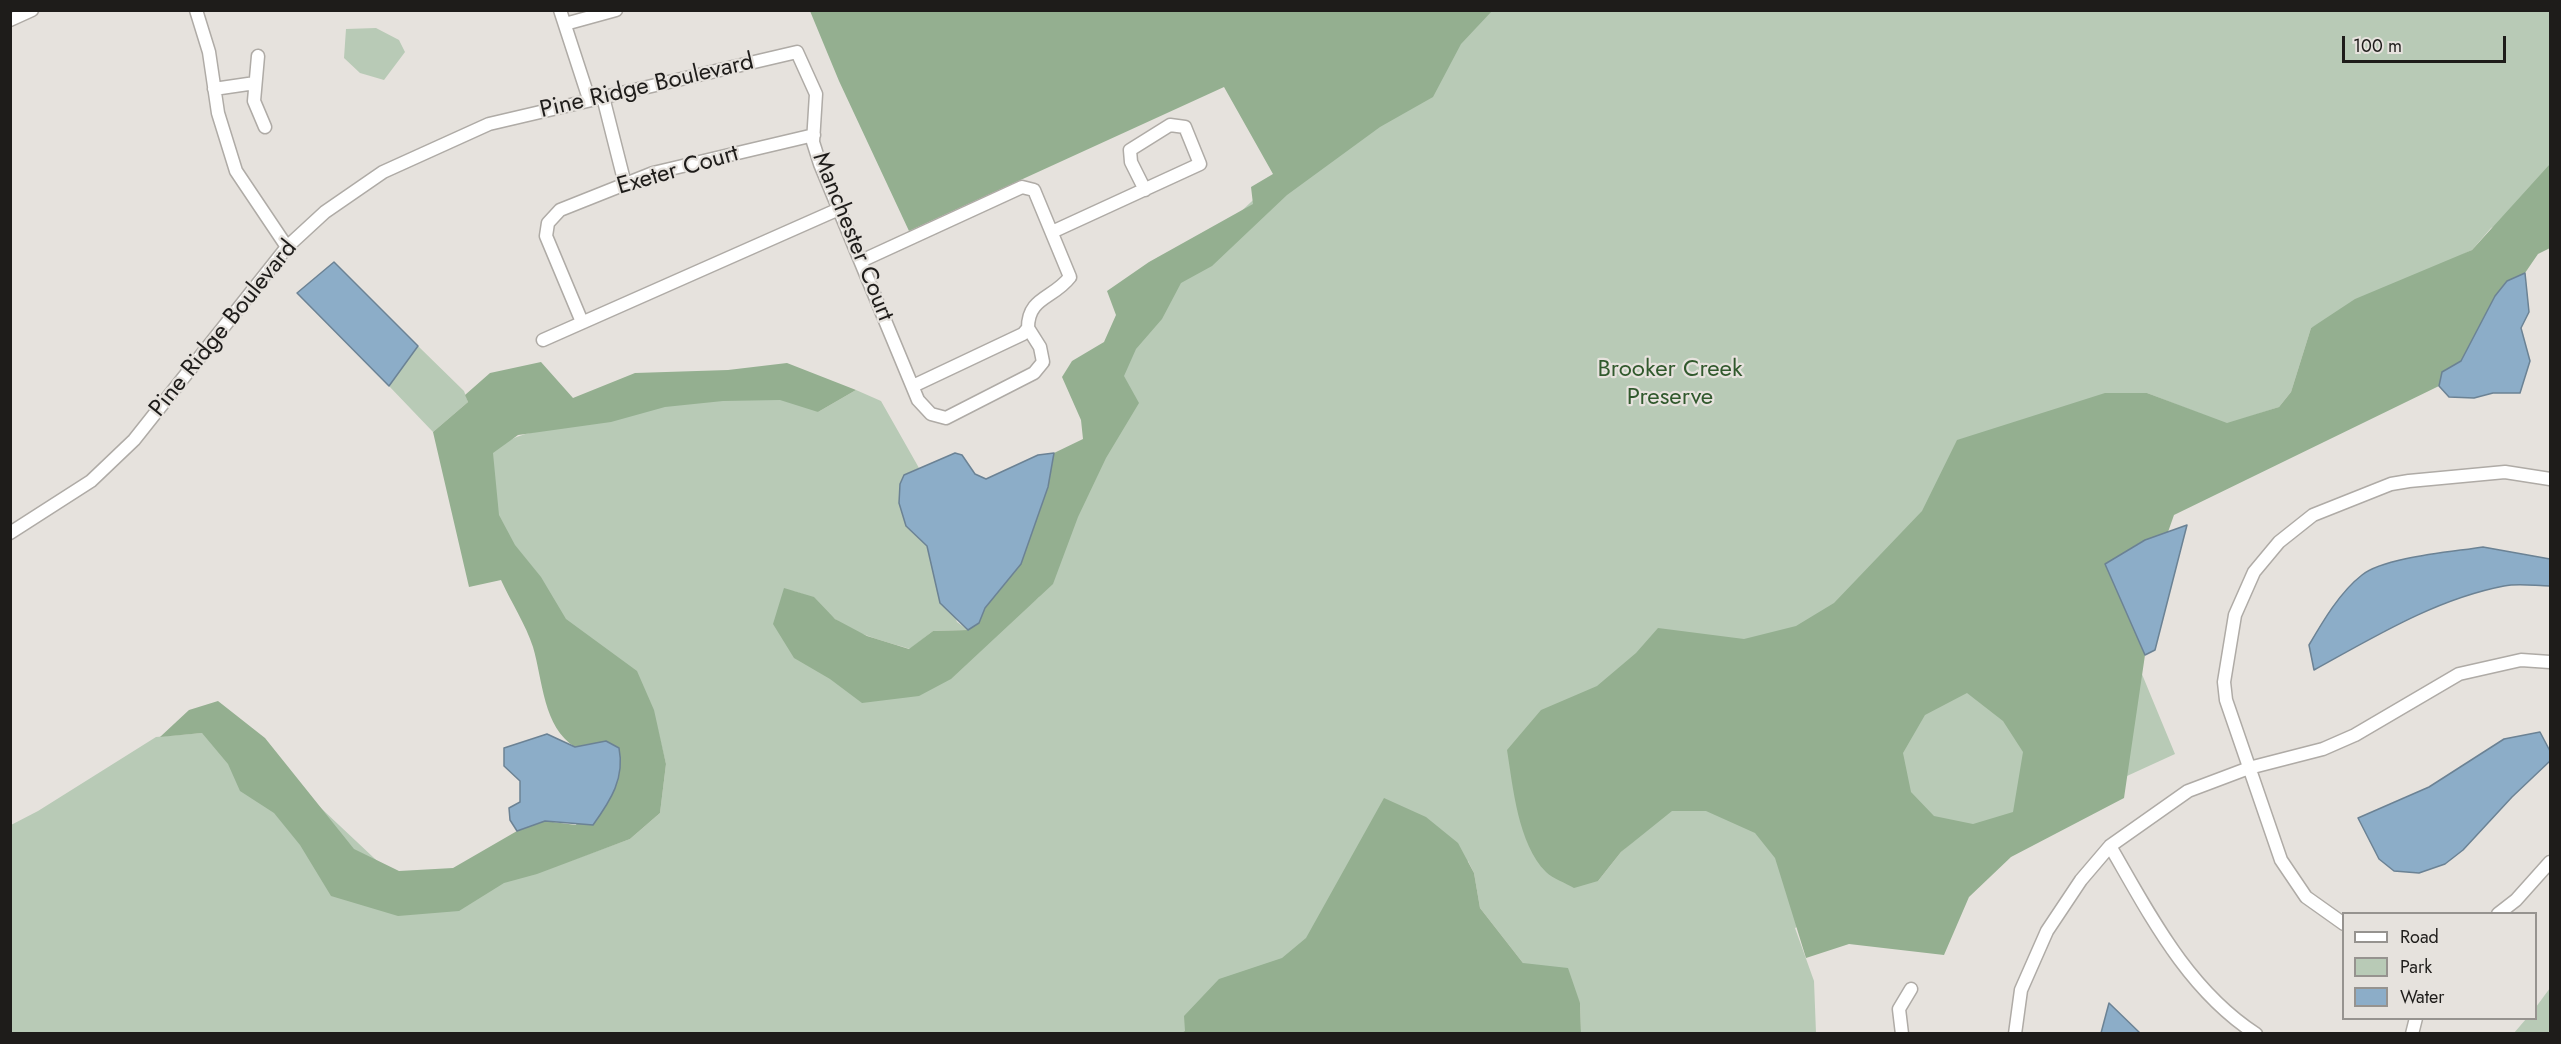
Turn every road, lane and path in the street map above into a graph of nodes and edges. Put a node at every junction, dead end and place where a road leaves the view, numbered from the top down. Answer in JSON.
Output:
{"nodes":[{"id":1,"x":32,"y":10,"type":"edge"},
{"id":2,"x":196,"y":10,"type":"edge"},
{"id":3,"x":560,"y":10,"type":"edge"},
{"id":4,"x":616,"y":10,"type":"edge"},
{"id":5,"x":10,"y":20,"type":"edge"},
{"id":6,"x":565,"y":24,"type":"junction"},
{"id":7,"x":797,"y":52,"type":"joint"},
{"id":8,"x":258,"y":56,"type":"dead end"},
{"id":9,"x":255,"y":83,"type":"junction"},
{"id":10,"x":214,"y":89,"type":"junction"},
{"id":11,"x":603,"y":97,"type":"junction"},
{"id":12,"x":589,"y":99,"type":"junction"},
{"id":13,"x":265,"y":128,"type":"dead end"},
{"id":14,"x":814,"y":135,"type":"junction"},
{"id":15,"x":625,"y":184,"type":"junction"},
{"id":16,"x":1145,"y":190,"type":"junction"},
{"id":17,"x":839,"y":209,"type":"junction"},
{"id":18,"x":1052,"y":232,"type":"junction"},
{"id":19,"x":287,"y":247,"type":"junction"},
{"id":20,"x":861,"y":261,"type":"junction"},
{"id":21,"x":582,"y":322,"type":"junction"},
{"id":22,"x":1029,"y":328,"type":"junction"},
{"id":23,"x":543,"y":339,"type":"dead end"},
{"id":24,"x":913,"y":386,"type":"junction"},
{"id":25,"x":2550,"y":479,"type":"edge"},
{"id":26,"x":10,"y":533,"type":"edge"},
{"id":27,"x":2550,"y":662,"type":"edge"},
{"id":28,"x":2249,"y":768,"type":"junction"},
{"id":29,"x":2110,"y":846,"type":"junction"},
{"id":30,"x":2550,"y":862,"type":"edge"},
{"id":31,"x":2501,"y":912,"type":"edge"},
{"id":32,"x":2342,"y":923,"type":"edge"},
{"id":33,"x":1911,"y":989,"type":"dead end"},
{"id":34,"x":1902,"y":1034,"type":"edge"},
{"id":35,"x":2015,"y":1034,"type":"edge"},
{"id":36,"x":2256,"y":1034,"type":"edge"}],
"edges":[{"from":1,"to":5,"type":"street"},
{"from":2,"to":10,"type":"street"},
{"from":3,"to":6,"type":"street"},
{"from":4,"to":6,"type":"street"},
{"from":6,"to":12,"type":"street"},
{"from":7,"to":11,"type":"street","name":"Pine Ridge Boulevard"},
{"from":7,"to":14,"type":"street","name":"Manchester Court"},
{"from":8,"to":9,"type":"street"},
{"from":9,"to":10,"type":"street"},
{"from":9,"to":13,"type":"street"},
{"from":10,"to":19,"type":"street"},
{"from":11,"to":12,"type":"street","name":"Pine Ridge Boulevard"},
{"from":11,"to":15,"type":"street"},
{"from":12,"to":19,"type":"street","name":"Pine Ridge Boulevard"},
{"from":14,"to":15,"type":"street","name":"Exeter Court"},
{"from":14,"to":17,"type":"street","name":"Manchester Court"},
{"from":15,"to":21,"type":"street","name":"Exeter Court"},
{"from":16,"to":16,"type":"street"},
{"from":16,"to":18,"type":"street"},
{"from":17,"to":20,"type":"street","name":"Manchester Court"},
{"from":17,"to":21,"type":"street"},
{"from":18,"to":20,"type":"street"},
{"from":18,"to":22,"type":"street"},
{"from":19,"to":26,"type":"street","name":"Pine Ridge Boulevard"},
{"from":20,"to":24,"type":"street","name":"Manchester Court"},
{"from":21,"to":23,"type":"street"},
{"from":22,"to":24,"type":"street"},
{"from":22,"to":24,"type":"street","name":"Manchester Court"},
{"from":25,"to":28,"type":"street"},
{"from":27,"to":28,"type":"street"},
{"from":28,"to":29,"type":"street"},
{"from":28,"to":32,"type":"street"},
{"from":29,"to":35,"type":"street"},
{"from":29,"to":36,"type":"street"},
{"from":30,"to":31,"type":"street"},
{"from":33,"to":34,"type":"street"}]}
